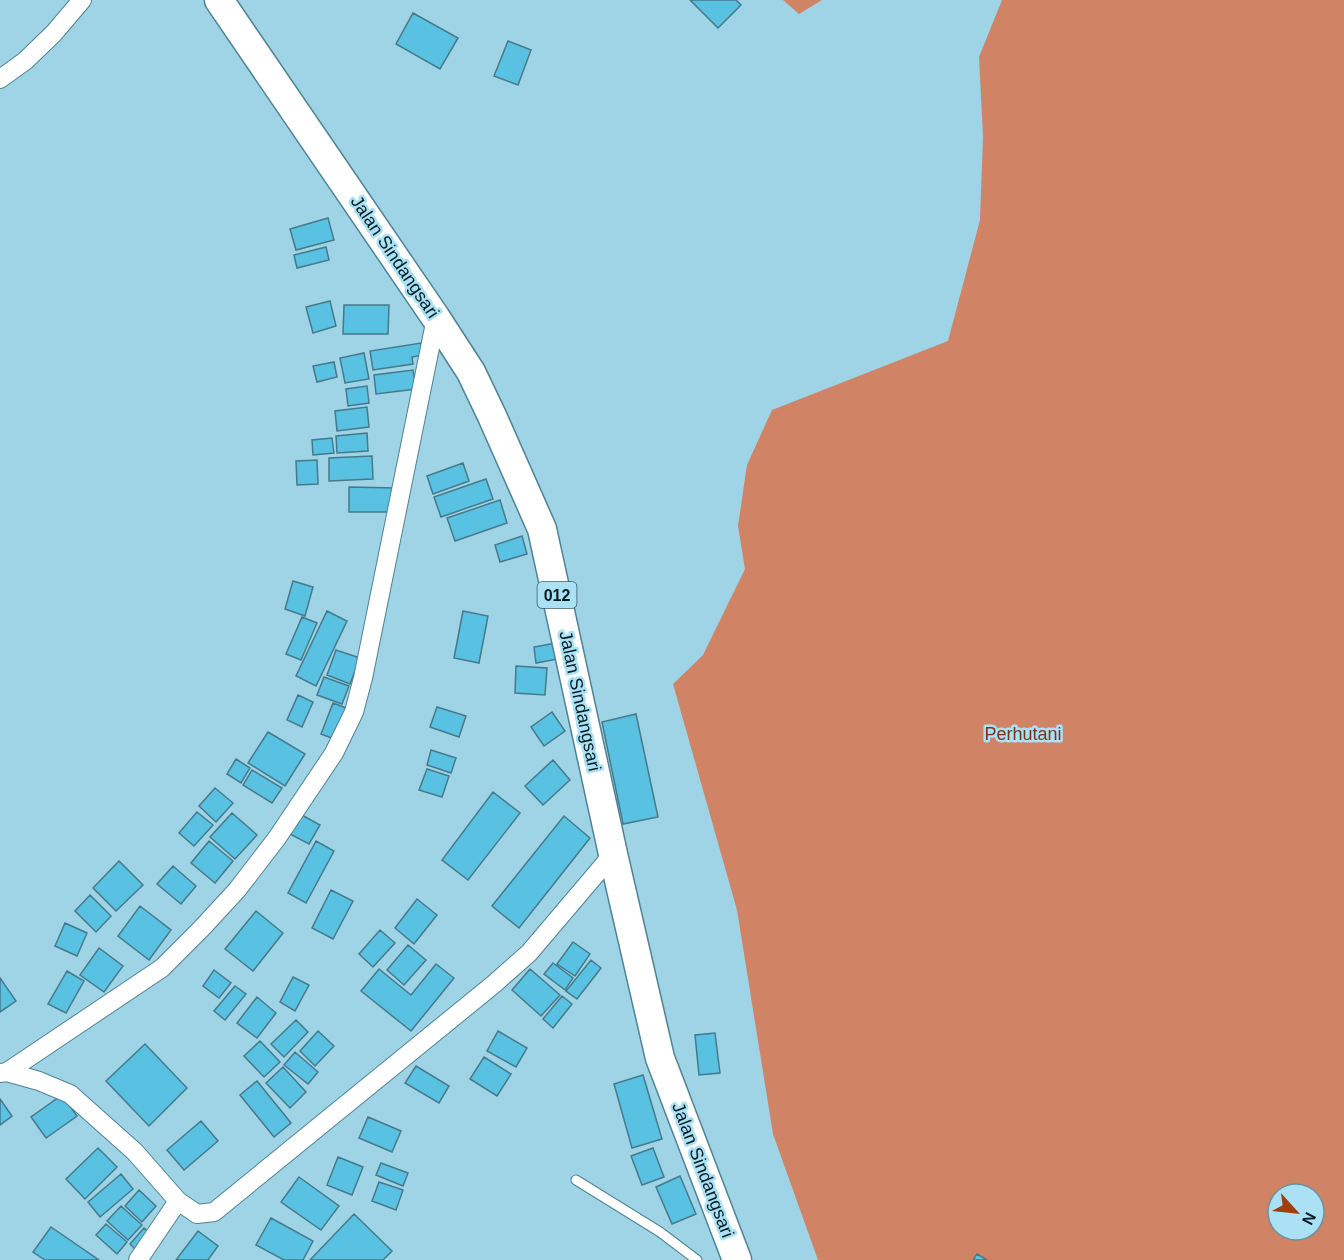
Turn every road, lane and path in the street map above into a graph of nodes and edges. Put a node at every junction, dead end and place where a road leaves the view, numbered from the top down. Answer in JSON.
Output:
{"nodes":[{"id":1,"x":82,"y":0,"type":"edge"},
{"id":2,"x":219,"y":0,"type":"edge"},
{"id":3,"x":0,"y":79,"type":"edge"},
{"id":4,"x":436,"y":318,"type":"junction"},
{"id":5,"x":613,"y":854,"type":"junction"},
{"id":6,"x":3,"y":1072,"type":"edge"},
{"id":7,"x":576,"y":1180,"type":"dead end"},
{"id":8,"x":178,"y":1201,"type":"junction"},
{"id":9,"x":138,"y":1260,"type":"edge"},
{"id":10,"x":697,"y":1260,"type":"edge"},
{"id":11,"x":737,"y":1260,"type":"edge"}],
"edges":[{"from":1,"to":3,"type":"street"},
{"from":2,"to":4,"type":"main road","name":"Jalan Sindangsari","number":"012"},
{"from":4,"to":5,"type":"main road","name":"Jalan Sindangsari","number":"012"},
{"from":4,"to":6,"type":"street"},
{"from":5,"to":8,"type":"street"},
{"from":5,"to":11,"type":"main road","name":"Jalan Sindangsari","number":"012"},
{"from":6,"to":8,"type":"street"},
{"from":7,"to":10,"type":"lane"},
{"from":8,"to":9,"type":"street"}]}
